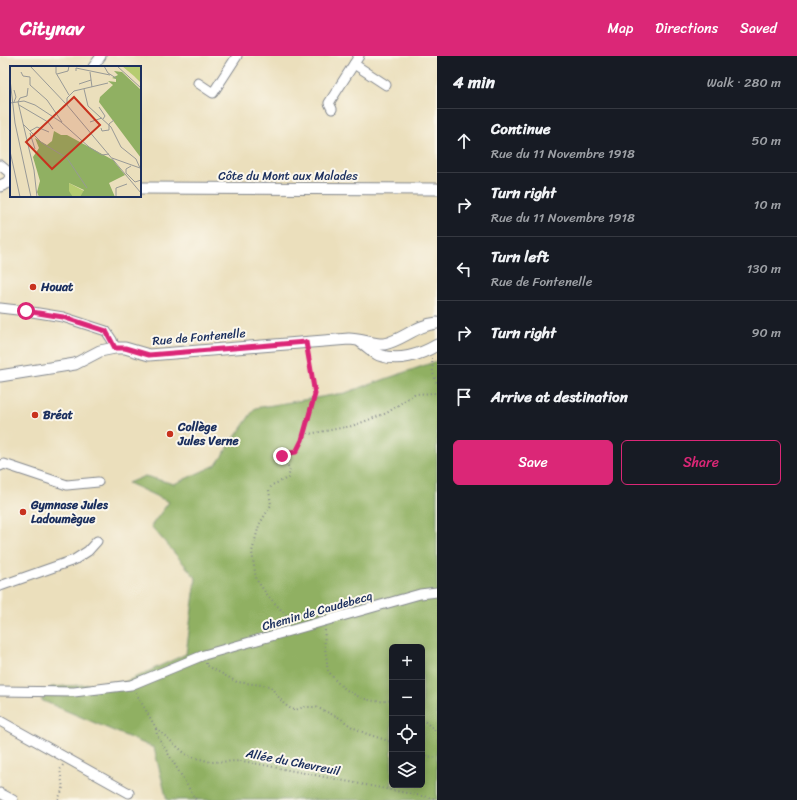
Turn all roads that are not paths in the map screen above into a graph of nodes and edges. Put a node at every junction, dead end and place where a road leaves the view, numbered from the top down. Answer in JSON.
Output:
{"nodes":[{"id":1,"x":101,"y":56,"type":"edge"},
{"id":2,"x":237,"y":56,"type":"edge"},
{"id":3,"x":357,"y":60,"type":"edge"},
{"id":4,"x":94,"y":66,"type":"edge"},
{"id":5,"x":198,"y":83,"type":"dead end"},
{"id":6,"x":386,"y":85,"type":"dead end"},
{"id":7,"x":332,"y":109,"type":"dead end"},
{"id":8,"x":0,"y":165,"type":"edge"},
{"id":9,"x":10,"y":173,"type":"edge"},
{"id":10,"x":10,"y":179,"type":"edge"},
{"id":11,"x":0,"y":186,"type":"edge"},
{"id":12,"x":141,"y":188,"type":"edge"},
{"id":13,"x":437,"y":189,"type":"edge"},
{"id":14,"x":0,"y":308,"type":"edge"},
{"id":15,"x":437,"y":323,"type":"edge"},
{"id":16,"x":357,"y":339,"type":"junction"},
{"id":17,"x":434,"y":347,"type":"edge"},
{"id":18,"x":115,"y":348,"type":"junction"},
{"id":19,"x":0,"y":376,"type":"edge"},
{"id":20,"x":0,"y":466,"type":"edge"},
{"id":21,"x":98,"y":482,"type":"dead end"},
{"id":22,"x":97,"y":541,"type":"dead end"},
{"id":23,"x":0,"y":586,"type":"edge"},
{"id":24,"x":437,"y":592,"type":"edge"},
{"id":25,"x":0,"y":691,"type":"edge"},
{"id":26,"x":0,"y":721,"type":"edge"},
{"id":27,"x":0,"y":792,"type":"edge"},
{"id":28,"x":129,"y":793,"type":"dead end"},
{"id":29,"x":12,"y":800,"type":"edge"}],
"edges":[{"from":1,"to":4,"type":"street"},
{"from":2,"to":5,"type":"street"},
{"from":3,"to":6,"type":"street"},
{"from":3,"to":7,"type":"street"},
{"from":8,"to":9,"type":"street"},
{"from":10,"to":11,"type":"street"},
{"from":12,"to":13,"type":"street","name":"Côte du Mont aux Malades"},
{"from":14,"to":18,"type":"street"},
{"from":15,"to":16,"type":"street","name":"Rue de Fontenelle"},
{"from":16,"to":17,"type":"street"},
{"from":16,"to":18,"type":"street","name":"Rue de Fontenelle"},
{"from":18,"to":19,"type":"street","name":"Rue de Fontenelle"},
{"from":20,"to":21,"type":"street"},
{"from":22,"to":23,"type":"street"},
{"from":24,"to":25,"type":"street","name":"Chemin de Caudebecq"},
{"from":26,"to":28,"type":"street"},
{"from":27,"to":29,"type":"street"}]}
